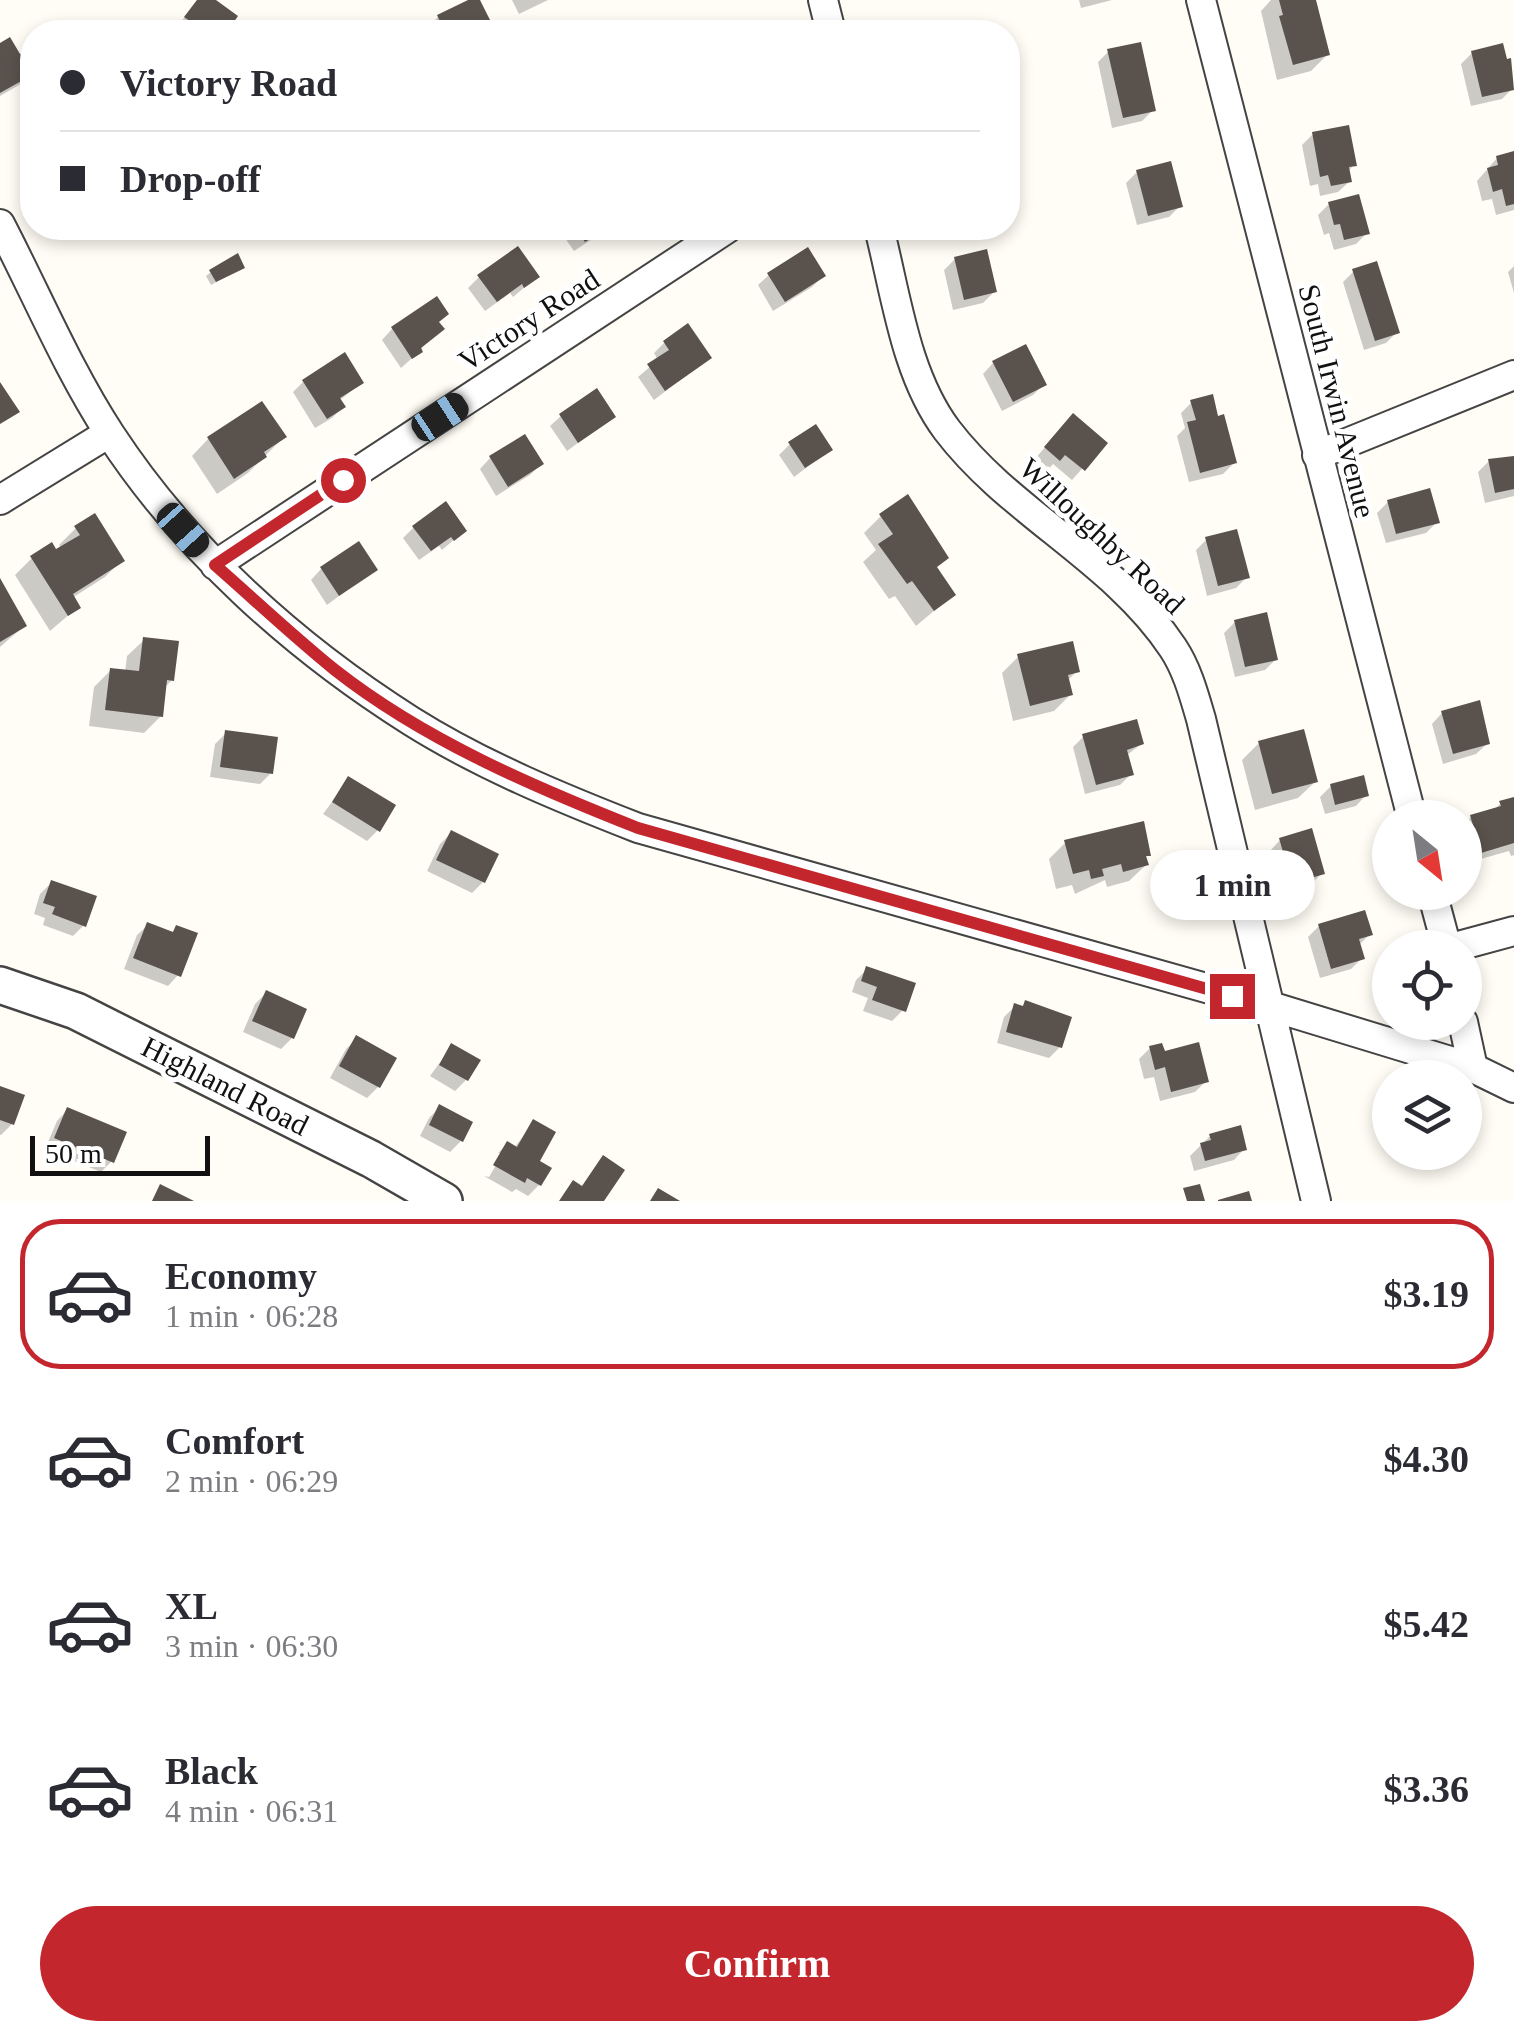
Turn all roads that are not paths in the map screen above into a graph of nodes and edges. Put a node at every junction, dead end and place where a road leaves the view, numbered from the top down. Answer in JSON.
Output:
{"nodes":[{"id":1,"x":1201,"y":0,"type":"edge"},
{"id":2,"x":0,"y":224,"type":"edge"},
{"id":3,"x":710,"y":240,"type":"edge"},
{"id":4,"x":882,"y":240,"type":"edge"},
{"id":5,"x":1514,"y":376,"type":"edge"},
{"id":6,"x":109,"y":433,"type":"junction"},
{"id":7,"x":1317,"y":455,"type":"junction"},
{"id":8,"x":0,"y":500,"type":"edge"},
{"id":9,"x":215,"y":565,"type":"junction"},
{"id":10,"x":1407,"y":800,"type":"edge"},
{"id":11,"x":1514,"y":932,"type":"edge"},
{"id":12,"x":1482,"y":940,"type":"edge"},
{"id":13,"x":0,"y":986,"type":"edge"},
{"id":14,"x":1270,"y":1006,"type":"junction"},
{"id":15,"x":1447,"y":1060,"type":"edge"},
{"id":16,"x":1482,"y":1072,"type":"edge"},
{"id":17,"x":1514,"y":1088,"type":"edge"},
{"id":18,"x":444,"y":1201,"type":"edge"},
{"id":19,"x":1316,"y":1201,"type":"edge"}],
"edges":[{"from":1,"to":7,"type":"street","name":"South Irwin Avenue"},
{"from":2,"to":6,"type":"street"},
{"from":3,"to":9,"type":"street","name":"Victory Road"},
{"from":4,"to":14,"type":"street","name":"Willoughby Road"},
{"from":5,"to":7,"type":"street"},
{"from":6,"to":8,"type":"street"},
{"from":6,"to":9,"type":"street"},
{"from":7,"to":10,"type":"street","name":"South Irwin Avenue"},
{"from":9,"to":14,"type":"street"},
{"from":11,"to":12,"type":"street"},
{"from":13,"to":18,"type":"street","name":"Highland Road"},
{"from":14,"to":15,"type":"street"},
{"from":14,"to":19,"type":"street","name":"Willoughby Road"},
{"from":16,"to":17,"type":"street"}]}
